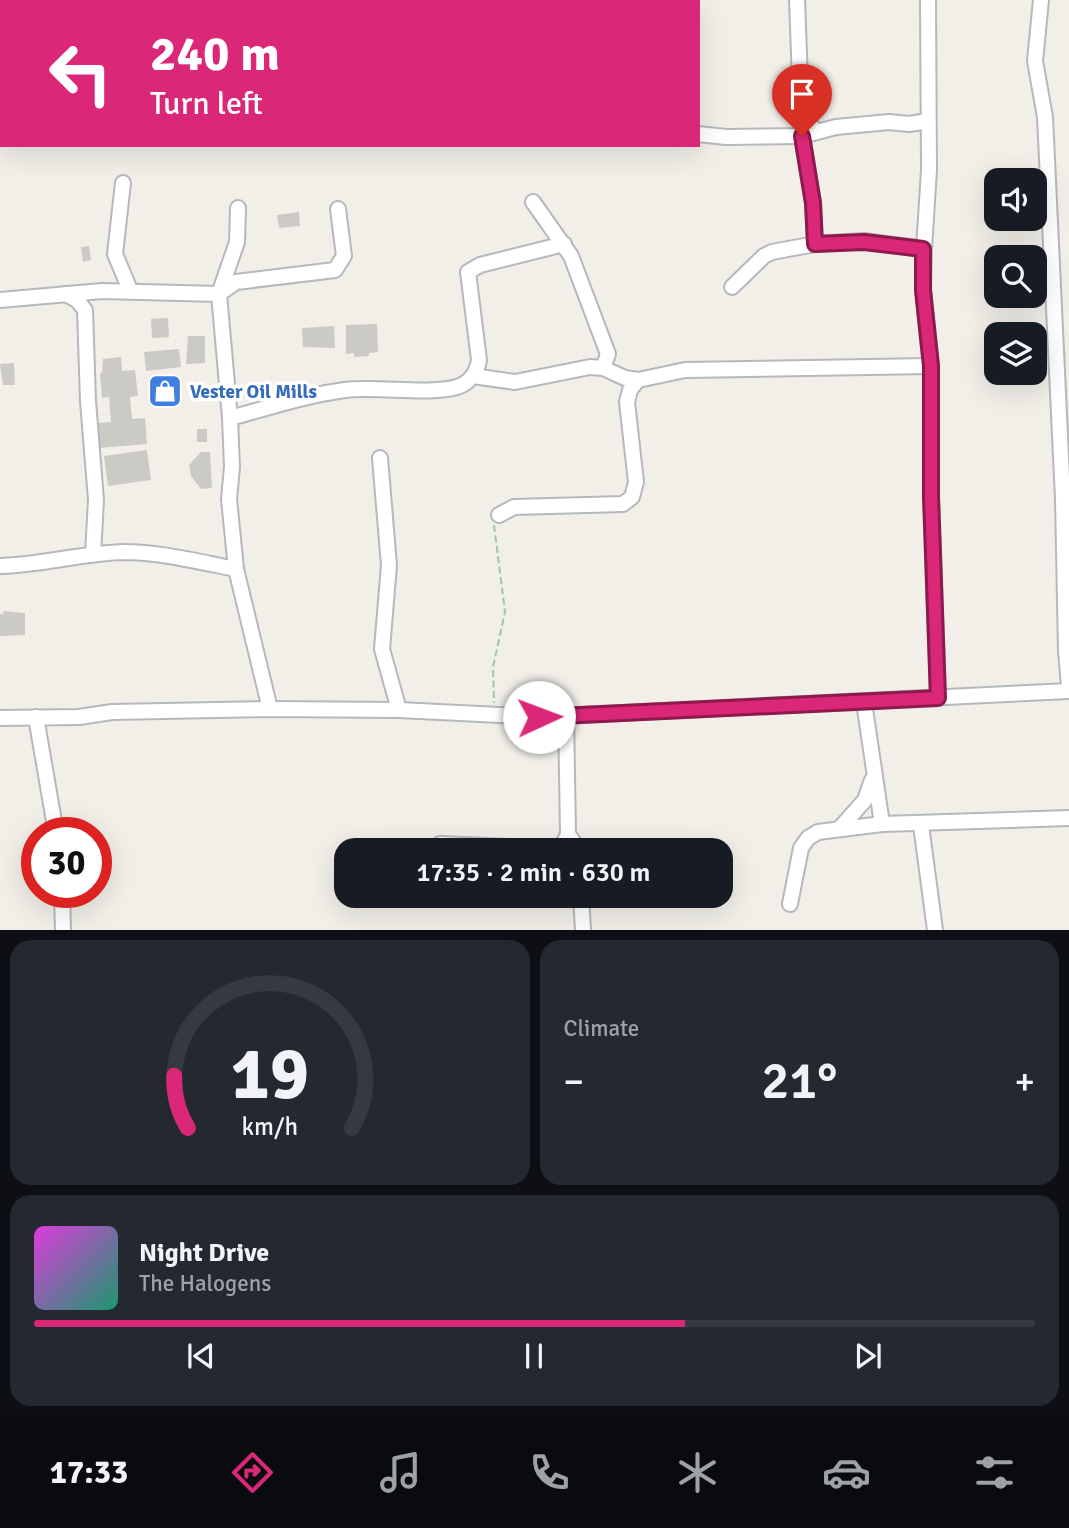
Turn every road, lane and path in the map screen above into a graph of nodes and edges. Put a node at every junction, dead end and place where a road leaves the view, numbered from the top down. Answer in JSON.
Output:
{"nodes":[{"id":1,"x":797,"y":0,"type":"edge"},
{"id":2,"x":928,"y":0,"type":"edge"},
{"id":3,"x":1041,"y":0,"type":"edge"},
{"id":4,"x":928,"y":121,"type":"junction"},
{"id":5,"x":809,"y":133,"type":"junction"},
{"id":6,"x":700,"y":134,"type":"edge"},
{"id":7,"x":123,"y":183,"type":"dead end"},
{"id":8,"x":533,"y":202,"type":"dead end"},
{"id":9,"x":238,"y":208,"type":"dead end"},
{"id":10,"x":338,"y":209,"type":"dead end"},
{"id":11,"x":564,"y":244,"type":"junction"},
{"id":12,"x":815,"y":244,"type":"junction"},
{"id":13,"x":923,"y":249,"type":"junction"},
{"id":14,"x":732,"y":287,"type":"dead end"},
{"id":15,"x":130,"y":290,"type":"junction"},
{"id":16,"x":66,"y":293,"type":"junction"},
{"id":17,"x":219,"y":294,"type":"junction"},
{"id":18,"x":0,"y":300,"type":"edge"},
{"id":19,"x":931,"y":366,"type":"junction"},
{"id":20,"x":1063,"y":367,"type":"edge"},
{"id":21,"x":603,"y":368,"type":"junction"},
{"id":22,"x":473,"y":376,"type":"junction"},
{"id":23,"x":638,"y":380,"type":"junction"},
{"id":24,"x":230,"y":418,"type":"junction"},
{"id":25,"x":380,"y":458,"type":"dead end"},
{"id":26,"x":499,"y":515,"type":"joint"},
{"id":27,"x":93,"y":554,"type":"junction"},
{"id":28,"x":0,"y":566,"type":"edge"},
{"id":29,"x":236,"y":569,"type":"junction"},
{"id":30,"x":1069,"y":686,"type":"edge"},
{"id":31,"x":1069,"y":691,"type":"edge"},
{"id":32,"x":938,"y":698,"type":"junction"},
{"id":33,"x":863,"y":702,"type":"junction"},
{"id":34,"x":270,"y":709,"type":"junction"},
{"id":35,"x":399,"y":710,"type":"junction"},
{"id":36,"x":496,"y":715,"type":"junction"},
{"id":37,"x":566,"y":715,"type":"junction"},
{"id":38,"x":0,"y":718,"type":"edge"},
{"id":39,"x":36,"y":718,"type":"junction"},
{"id":40,"x":873,"y":778,"type":"junction"},
{"id":41,"x":53,"y":817,"type":"edge"},
{"id":42,"x":1069,"y":818,"type":"edge"},
{"id":43,"x":882,"y":824,"type":"junction"},
{"id":44,"x":922,"y":825,"type":"junction"},
{"id":45,"x":841,"y":828,"type":"junction"},
{"id":46,"x":568,"y":834,"type":"junction"},
{"id":47,"x":567,"y":838,"type":"edge"},
{"id":48,"x":571,"y":838,"type":"edge"},
{"id":49,"x":790,"y":904,"type":"dead end"},
{"id":50,"x":62,"y":908,"type":"edge"},
{"id":51,"x":582,"y":908,"type":"edge"},
{"id":52,"x":63,"y":929,"type":"edge"},
{"id":53,"x":583,"y":929,"type":"edge"},
{"id":54,"x":934,"y":929,"type":"edge"}],
"edges":[{"from":1,"to":5,"type":"street"},
{"from":2,"to":4,"type":"street"},
{"from":3,"to":20,"type":"street"},
{"from":4,"to":5,"type":"street"},
{"from":4,"to":13,"type":"street"},
{"from":5,"to":6,"type":"street"},
{"from":5,"to":12,"type":"street"},
{"from":7,"to":15,"type":"street"},
{"from":8,"to":11,"type":"street"},
{"from":9,"to":17,"type":"street"},
{"from":10,"to":17,"type":"street"},
{"from":11,"to":21,"type":"street"},
{"from":11,"to":22,"type":"street"},
{"from":12,"to":13,"type":"street"},
{"from":12,"to":14,"type":"street"},
{"from":13,"to":19,"type":"street"},
{"from":15,"to":16,"type":"street"},
{"from":15,"to":17,"type":"street"},
{"from":16,"to":18,"type":"street"},
{"from":16,"to":27,"type":"street"},
{"from":17,"to":24,"type":"street"},
{"from":19,"to":23,"type":"street"},
{"from":19,"to":32,"type":"street"},
{"from":20,"to":30,"type":"street"},
{"from":21,"to":22,"type":"street"},
{"from":21,"to":23,"type":"street"},
{"from":22,"to":24,"type":"street"},
{"from":23,"to":26,"type":"street"},
{"from":24,"to":29,"type":"street"},
{"from":25,"to":35,"type":"street"},
{"from":26,"to":36,"type":"path"},
{"from":27,"to":28,"type":"street"},
{"from":27,"to":29,"type":"street"},
{"from":29,"to":34,"type":"street"},
{"from":31,"to":32,"type":"street"},
{"from":32,"to":33,"type":"street"},
{"from":33,"to":37,"type":"street"},
{"from":33,"to":40,"type":"street"},
{"from":34,"to":35,"type":"street"},
{"from":34,"to":39,"type":"street"},
{"from":35,"to":36,"type":"street"},
{"from":36,"to":37,"type":"street"},
{"from":37,"to":46,"type":"street"},
{"from":38,"to":39,"type":"street"},
{"from":39,"to":41,"type":"street"},
{"from":40,"to":43,"type":"street"},
{"from":40,"to":45,"type":"street"},
{"from":42,"to":44,"type":"street"},
{"from":43,"to":44,"type":"street"},
{"from":43,"to":45,"type":"street"},
{"from":44,"to":54,"type":"street"},
{"from":45,"to":49,"type":"street"},
{"from":46,"to":47,"type":"street"},
{"from":46,"to":48,"type":"street"},
{"from":50,"to":52,"type":"street"},
{"from":51,"to":53,"type":"street"}]}
